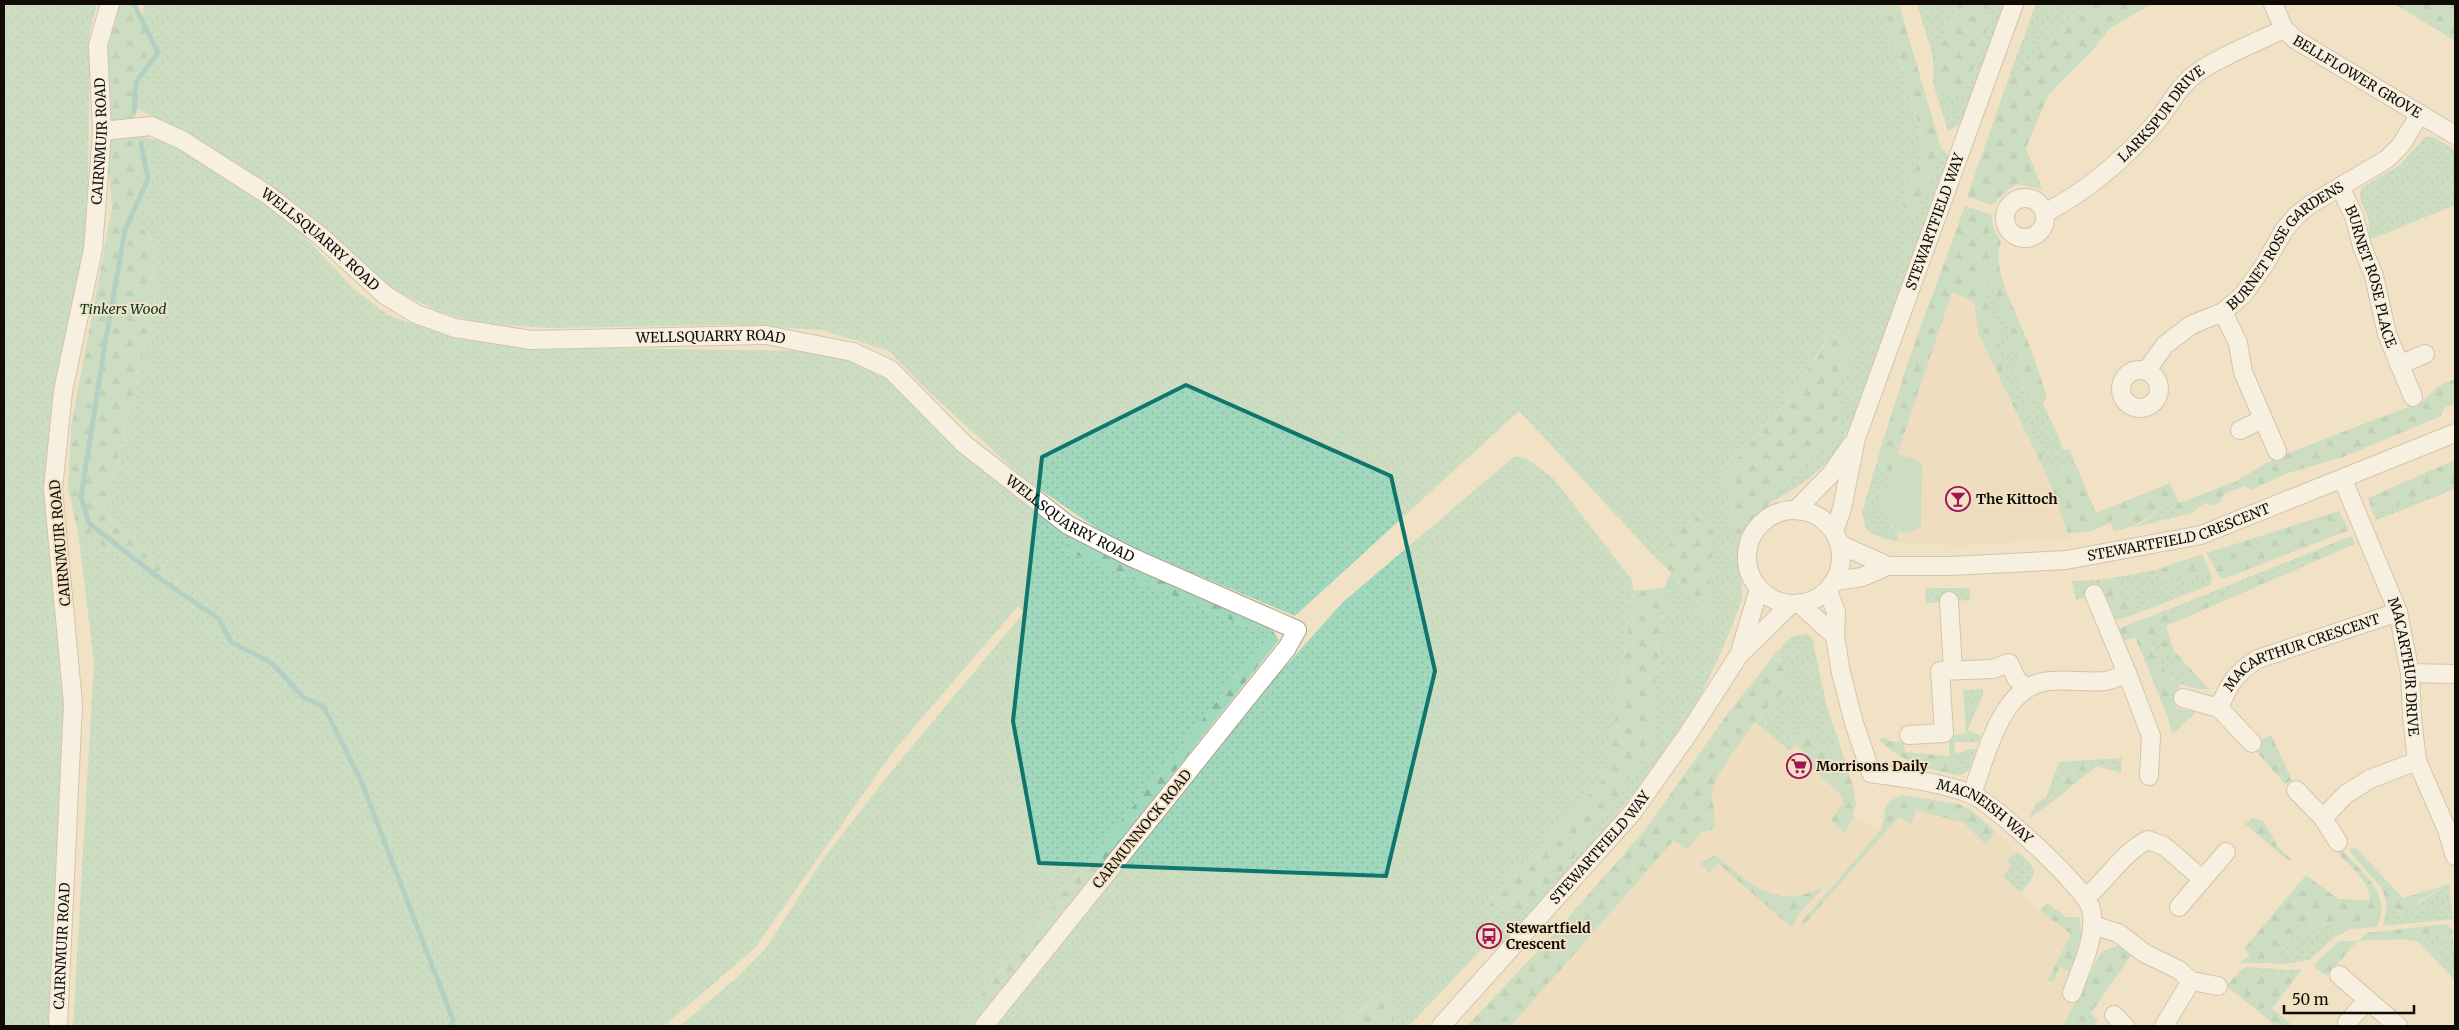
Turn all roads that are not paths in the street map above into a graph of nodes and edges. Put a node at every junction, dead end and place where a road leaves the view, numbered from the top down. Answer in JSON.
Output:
{"nodes":[{"id":1,"x":110,"y":4,"type":"edge"},
{"id":2,"x":2014,"y":4,"type":"edge"},
{"id":3,"x":2273,"y":4,"type":"edge"},
{"id":4,"x":2284,"y":29,"type":"junction"},
{"id":5,"x":2420,"y":114,"type":"junction"},
{"id":6,"x":102,"y":131,"type":"junction"},
{"id":7,"x":2455,"y":135,"type":"edge"},
{"id":8,"x":2340,"y":187,"type":"junction"},
{"id":9,"x":2045,"y":213,"type":"dead end"},
{"id":10,"x":2223,"y":312,"type":"junction"},
{"id":11,"x":2425,"y":354,"type":"dead end"},
{"id":12,"x":2399,"y":365,"type":"junction"},
{"id":13,"x":2146,"y":371,"type":"dead end"},
{"id":14,"x":2413,"y":397,"type":"dead end"},
{"id":15,"x":2263,"y":420,"type":"junction"},
{"id":16,"x":2240,"y":430,"type":"dead end"},
{"id":17,"x":2455,"y":433,"type":"edge"},
{"id":18,"x":1856,"y":438,"type":"junction"},
{"id":19,"x":2278,"y":451,"type":"dead end"},
{"id":20,"x":2343,"y":480,"type":"junction"},
{"id":21,"x":1797,"y":509,"type":"junction"},
{"id":22,"x":1837,"y":538,"type":"junction"},
{"id":23,"x":1888,"y":566,"type":"junction"},
{"id":24,"x":1832,"y":586,"type":"junction"},
{"id":25,"x":1759,"y":589,"type":"junction"},
{"id":26,"x":2094,"y":594,"type":"dead end"},
{"id":27,"x":1949,"y":601,"type":"dead end"},
{"id":28,"x":1796,"y":604,"type":"junction"},
{"id":29,"x":2398,"y":612,"type":"junction"},
{"id":30,"x":1297,"y":630,"type":"joint"},
{"id":31,"x":1835,"y":636,"type":"junction"},
{"id":32,"x":1739,"y":655,"type":"junction"},
{"id":33,"x":1953,"y":670,"type":"junction"},
{"id":34,"x":2127,"y":673,"type":"junction"},
{"id":35,"x":2410,"y":673,"type":"junction"},
{"id":36,"x":2455,"y":674,"type":"edge"},
{"id":37,"x":2026,"y":689,"type":"junction"},
{"id":38,"x":2183,"y":698,"type":"dead end"},
{"id":39,"x":2218,"y":708,"type":"junction"},
{"id":40,"x":1909,"y":735,"type":"dead end"},
{"id":41,"x":2252,"y":742,"type":"dead end"},
{"id":42,"x":2417,"y":761,"type":"junction"},
{"id":43,"x":2149,"y":776,"type":"dead end"},
{"id":44,"x":2296,"y":790,"type":"dead end"},
{"id":45,"x":1972,"y":794,"type":"junction"},
{"id":46,"x":2323,"y":818,"type":"junction"},
{"id":47,"x":2338,"y":842,"type":"dead end"},
{"id":48,"x":2226,"y":852,"type":"dead end"},
{"id":49,"x":2455,"y":856,"type":"edge"},
{"id":50,"x":2202,"y":878,"type":"junction"},
{"id":51,"x":2086,"y":897,"type":"junction"},
{"id":52,"x":2178,"y":907,"type":"dead end"},
{"id":53,"x":2093,"y":925,"type":"junction"},
{"id":54,"x":2339,"y":976,"type":"dead end"},
{"id":55,"x":2191,"y":981,"type":"junction"},
{"id":56,"x":2218,"y":986,"type":"dead end"},
{"id":57,"x":2072,"y":993,"type":"dead end"},
{"id":58,"x":2367,"y":1000,"type":"junction"},
{"id":59,"x":2347,"y":1023,"type":"dead end"},
{"id":60,"x":58,"y":1026,"type":"edge"},
{"id":61,"x":984,"y":1026,"type":"edge"},
{"id":62,"x":1441,"y":1026,"type":"edge"},
{"id":63,"x":2164,"y":1026,"type":"edge"},
{"id":64,"x":2398,"y":1026,"type":"edge"}],
"edges":[{"from":1,"to":6,"type":"street","name":"CAIRNMUIR ROAD"},
{"from":2,"to":18,"type":"street","name":"STEWARTFIELD WAY"},
{"from":3,"to":4,"type":"street","name":"BELLFLOWER GROVE"},
{"from":4,"to":5,"type":"street","name":"BELLFLOWER GROVE"},
{"from":4,"to":9,"type":"street","name":"LARKSPUR DRIVE"},
{"from":5,"to":7,"type":"street","name":"BELLFLOWER GROVE"},
{"from":5,"to":8,"type":"street","name":"BURNET ROSE GARDENS"},
{"from":6,"to":30,"type":"street","name":"WELLSQUARRY ROAD"},
{"from":6,"to":60,"type":"street","name":"CAIRNMUIR ROAD"},
{"from":8,"to":10,"type":"street","name":"BURNET ROSE GARDENS"},
{"from":8,"to":12,"type":"street","name":"BURNET ROSE PLACE"},
{"from":10,"to":13,"type":"street","name":"BURNET ROSE GARDENS"},
{"from":10,"to":15,"type":"street"},
{"from":11,"to":12,"type":"street","name":"BURNET ROSE PLACE"},
{"from":12,"to":14,"type":"street","name":"BURNET ROSE PLACE"},
{"from":15,"to":16,"type":"street"},
{"from":15,"to":19,"type":"street"},
{"from":17,"to":20,"type":"street","name":"STEWARTFIELD CRESCENT"},
{"from":18,"to":21,"type":"street","name":"STEWARTFIELD WAY"},
{"from":18,"to":22,"type":"street","name":"STEWARTFIELD WAY"},
{"from":20,"to":23,"type":"street","name":"STEWARTFIELD CRESCENT"},
{"from":20,"to":29,"type":"street","name":"MACARTHUR DRIVE"},
{"from":21,"to":22,"type":"street"},
{"from":21,"to":25,"type":"street"},
{"from":22,"to":23,"type":"street","name":"STEWARTFIELD CRESCENT"},
{"from":22,"to":24,"type":"street"},
{"from":23,"to":24,"type":"street","name":"STEWARTFIELD CRESCENT"},
{"from":24,"to":28,"type":"street"},
{"from":24,"to":31,"type":"street","name":"MACNEISH WAY"},
{"from":25,"to":28,"type":"street"},
{"from":25,"to":32,"type":"street","name":"STEWARTFIELD WAY"},
{"from":26,"to":34,"type":"street"},
{"from":27,"to":33,"type":"street"},
{"from":28,"to":31,"type":"street"},
{"from":28,"to":32,"type":"street","name":"STEWARTFIELD WAY"},
{"from":29,"to":35,"type":"street","name":"MACARTHUR DRIVE"},
{"from":29,"to":39,"type":"street","name":"MACARTHUR CRESCENT"},
{"from":30,"to":61,"type":"street","name":"CARMUNNOCK ROAD"},
{"from":31,"to":45,"type":"street","name":"MACNEISH WAY"},
{"from":32,"to":62,"type":"street","name":"STEWARTFIELD WAY"},
{"from":33,"to":37,"type":"street"},
{"from":33,"to":40,"type":"street"},
{"from":34,"to":37,"type":"street"},
{"from":34,"to":43,"type":"street"},
{"from":35,"to":36,"type":"street"},
{"from":35,"to":42,"type":"street","name":"MACARTHUR DRIVE"},
{"from":37,"to":45,"type":"street"},
{"from":38,"to":39,"type":"street","name":"MACARTHUR CRESCENT"},
{"from":39,"to":41,"type":"street","name":"MACARTHUR CRESCENT"},
{"from":42,"to":46,"type":"street"},
{"from":42,"to":49,"type":"street","name":"MACARTHUR DRIVE"},
{"from":44,"to":46,"type":"street"},
{"from":45,"to":51,"type":"street","name":"MACNEISH WAY"},
{"from":46,"to":47,"type":"street"},
{"from":48,"to":50,"type":"street"},
{"from":50,"to":51,"type":"street"},
{"from":50,"to":52,"type":"street"},
{"from":51,"to":53,"type":"street","name":"MACNEISH WAY"},
{"from":53,"to":55,"type":"street"},
{"from":53,"to":57,"type":"street","name":"MACNEISH WAY"},
{"from":54,"to":58,"type":"street"},
{"from":55,"to":56,"type":"street"},
{"from":55,"to":63,"type":"street"},
{"from":58,"to":59,"type":"street"},
{"from":58,"to":64,"type":"street"}]}
